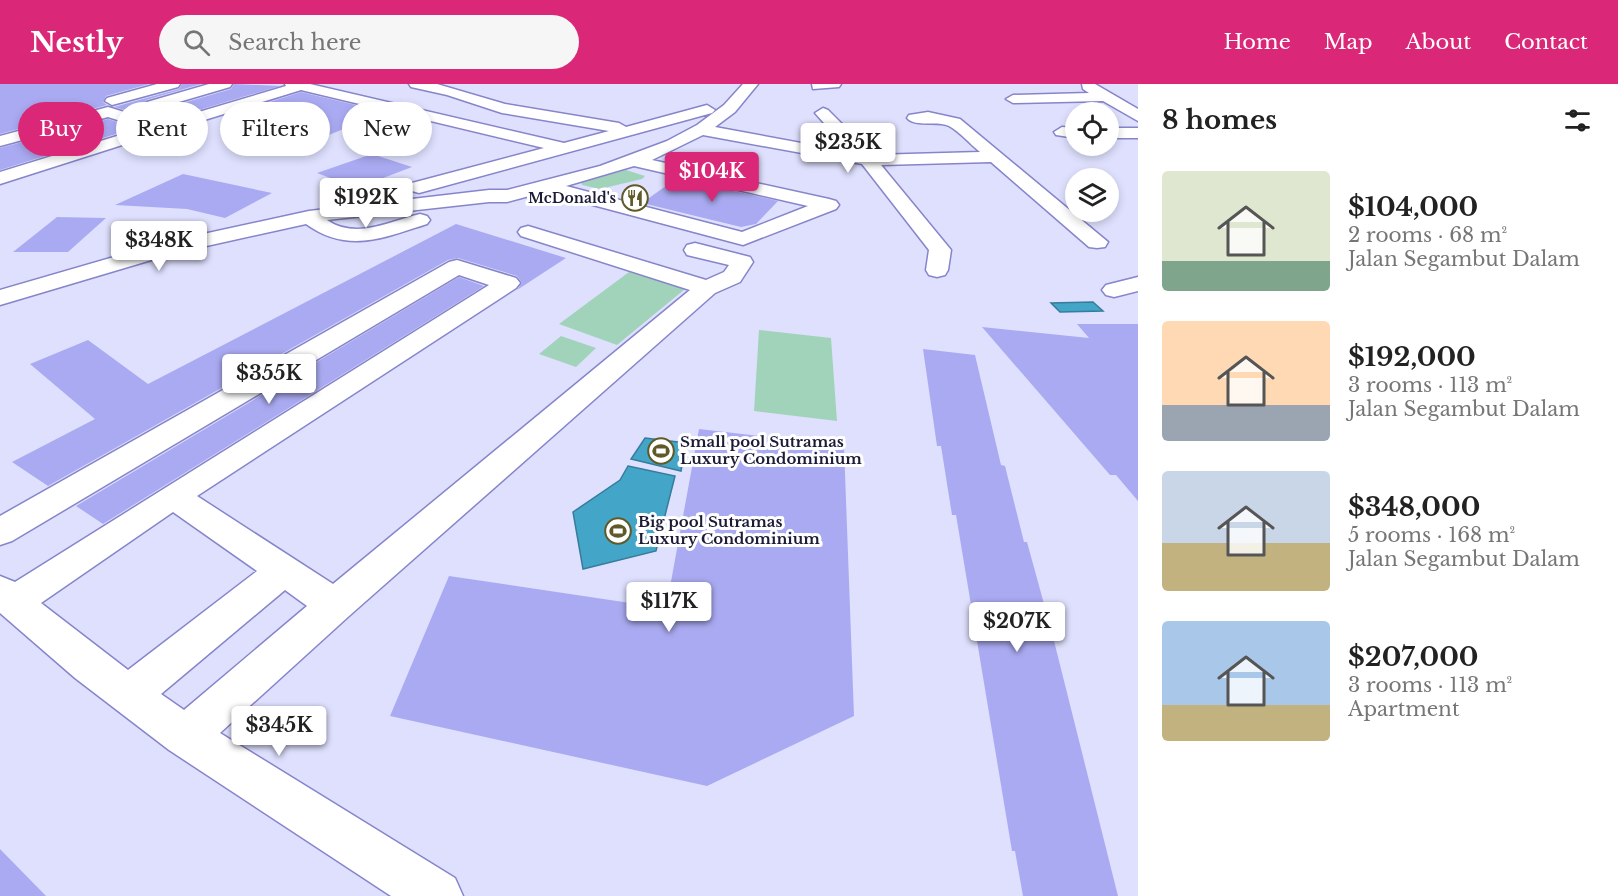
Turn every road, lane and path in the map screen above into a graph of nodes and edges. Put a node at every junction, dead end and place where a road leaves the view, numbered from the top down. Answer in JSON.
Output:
{"nodes":[{"id":1,"x":134,"y":84,"type":"edge"},
{"id":2,"x":173,"y":84,"type":"edge"},
{"id":3,"x":225,"y":84,"type":"edge"},
{"id":4,"x":416,"y":84,"type":"edge"},
{"id":5,"x":465,"y":84,"type":"edge"},
{"id":6,"x":733,"y":84,"type":"edge"},
{"id":7,"x":751,"y":84,"type":"edge"},
{"id":8,"x":834,"y":84,"type":"edge"},
{"id":9,"x":1084,"y":84,"type":"edge"},
{"id":10,"x":296,"y":85,"type":"edge"},
{"id":11,"x":818,"y":86,"type":"dead end"},
{"id":12,"x":450,"y":90,"type":"junction"},
{"id":13,"x":1104,"y":91,"type":"edge"},
{"id":14,"x":106,"y":97,"type":"junction"},
{"id":15,"x":1013,"y":99,"type":"dead end"},
{"id":16,"x":95,"y":102,"type":"edge"},
{"id":17,"x":119,"y":102,"type":"edge"},
{"id":18,"x":162,"y":102,"type":"edge"},
{"id":19,"x":707,"y":110,"type":"junction"},
{"id":20,"x":104,"y":113,"type":"edge"},
{"id":21,"x":823,"y":113,"type":"dead end"},
{"id":22,"x":208,"y":114,"type":"edge"},
{"id":23,"x":1138,"y":116,"type":"edge"},
{"id":24,"x":915,"y":118,"type":"dead end"},
{"id":25,"x":18,"y":128,"type":"edge"},
{"id":26,"x":630,"y":130,"type":"junction"},
{"id":27,"x":702,"y":130,"type":"junction"},
{"id":28,"x":0,"y":131,"type":"edge"},
{"id":29,"x":1119,"y":133,"type":"edge"},
{"id":30,"x":1138,"y":133,"type":"edge"},
{"id":31,"x":18,"y":134,"type":"edge"},
{"id":32,"x":0,"y":141,"type":"edge"},
{"id":33,"x":104,"y":146,"type":"edge"},
{"id":34,"x":561,"y":148,"type":"junction"},
{"id":35,"x":70,"y":156,"type":"edge"},
{"id":36,"x":997,"y":157,"type":"junction"},
{"id":37,"x":631,"y":160,"type":"junction"},
{"id":38,"x":868,"y":160,"type":"junction"},
{"id":39,"x":673,"y":170,"type":"junction"},
{"id":40,"x":0,"y":178,"type":"edge"},
{"id":41,"x":541,"y":179,"type":"junction"},
{"id":42,"x":507,"y":196,"type":"junction"},
{"id":43,"x":596,"y":202,"type":"junction"},
{"id":44,"x":409,"y":205,"type":"junction"},
{"id":45,"x":762,"y":211,"type":"dead end"},
{"id":46,"x":314,"y":216,"type":"junction"},
{"id":47,"x":795,"y":219,"type":"junction"},
{"id":48,"x":1097,"y":242,"type":"dead end"},
{"id":49,"x":680,"y":246,"type":"dead end"},
{"id":50,"x":937,"y":270,"type":"dead end"},
{"id":51,"x":1138,"y":284,"type":"edge"},
{"id":52,"x":706,"y":288,"type":"junction"},
{"id":53,"x":1114,"y":290,"type":"dead end"},
{"id":54,"x":0,"y":298,"type":"edge"},
{"id":55,"x":173,"y":496,"type":"junction"},
{"id":56,"x":0,"y":532,"type":"edge"},
{"id":57,"x":284,"y":570,"type":"junction"},
{"id":58,"x":7,"y":596,"type":"edge"},
{"id":59,"x":335,"y":604,"type":"junction"},
{"id":60,"x":130,"y":694,"type":"junction"},
{"id":61,"x":184,"y":736,"type":"junction"},
{"id":62,"x":437,"y":896,"type":"edge"}],
"edges":[{"from":1,"to":14,"type":"street"},
{"from":2,"to":14,"type":"street"},
{"from":3,"to":18,"type":"street"},
{"from":4,"to":12,"type":"street"},
{"from":5,"to":12,"type":"street"},
{"from":6,"to":19,"type":"street"},
{"from":7,"to":27,"type":"street"},
{"from":8,"to":11,"type":"street"},
{"from":9,"to":13,"type":"street"},
{"from":10,"to":22,"type":"street"},
{"from":10,"to":34,"type":"street"},
{"from":12,"to":26,"type":"street"},
{"from":13,"to":15,"type":"street"},
{"from":13,"to":23,"type":"street"},
{"from":14,"to":16,"type":"street"},
{"from":14,"to":17,"type":"street"},
{"from":19,"to":26,"type":"street"},
{"from":19,"to":41,"type":"street"},
{"from":20,"to":33,"type":"street"},
{"from":21,"to":38,"type":"street"},
{"from":24,"to":36,"type":"street"},
{"from":25,"to":28,"type":"street"},
{"from":26,"to":34,"type":"street"},
{"from":27,"to":37,"type":"street"},
{"from":27,"to":38,"type":"street"},
{"from":29,"to":30,"type":"street"},
{"from":31,"to":32,"type":"street"},
{"from":34,"to":46,"type":"street"},
{"from":35,"to":40,"type":"street"},
{"from":36,"to":38,"type":"street"},
{"from":36,"to":48,"type":"street"},
{"from":37,"to":39,"type":"street"},
{"from":37,"to":41,"type":"street"},
{"from":38,"to":50,"type":"street"},
{"from":39,"to":43,"type":"street"},
{"from":39,"to":47,"type":"street"},
{"from":41,"to":42,"type":"street"},
{"from":41,"to":43,"type":"street"},
{"from":41,"to":44,"type":"street"},
{"from":42,"to":44,"type":"street"},
{"from":42,"to":46,"type":"street"},
{"from":42,"to":52,"type":"street"},
{"from":43,"to":47,"type":"street"},
{"from":44,"to":46,"type":"street"},
{"from":45,"to":47,"type":"street"},
{"from":46,"to":54,"type":"street"},
{"from":49,"to":52,"type":"street"},
{"from":51,"to":53,"type":"street"},
{"from":52,"to":59,"type":"street"},
{"from":55,"to":56,"type":"street"},
{"from":55,"to":57,"type":"street"},
{"from":55,"to":58,"type":"street"},
{"from":57,"to":59,"type":"street"},
{"from":57,"to":60,"type":"street"},
{"from":58,"to":60,"type":"street"},
{"from":59,"to":61,"type":"street"},
{"from":60,"to":61,"type":"street"},
{"from":61,"to":62,"type":"street"}]}
